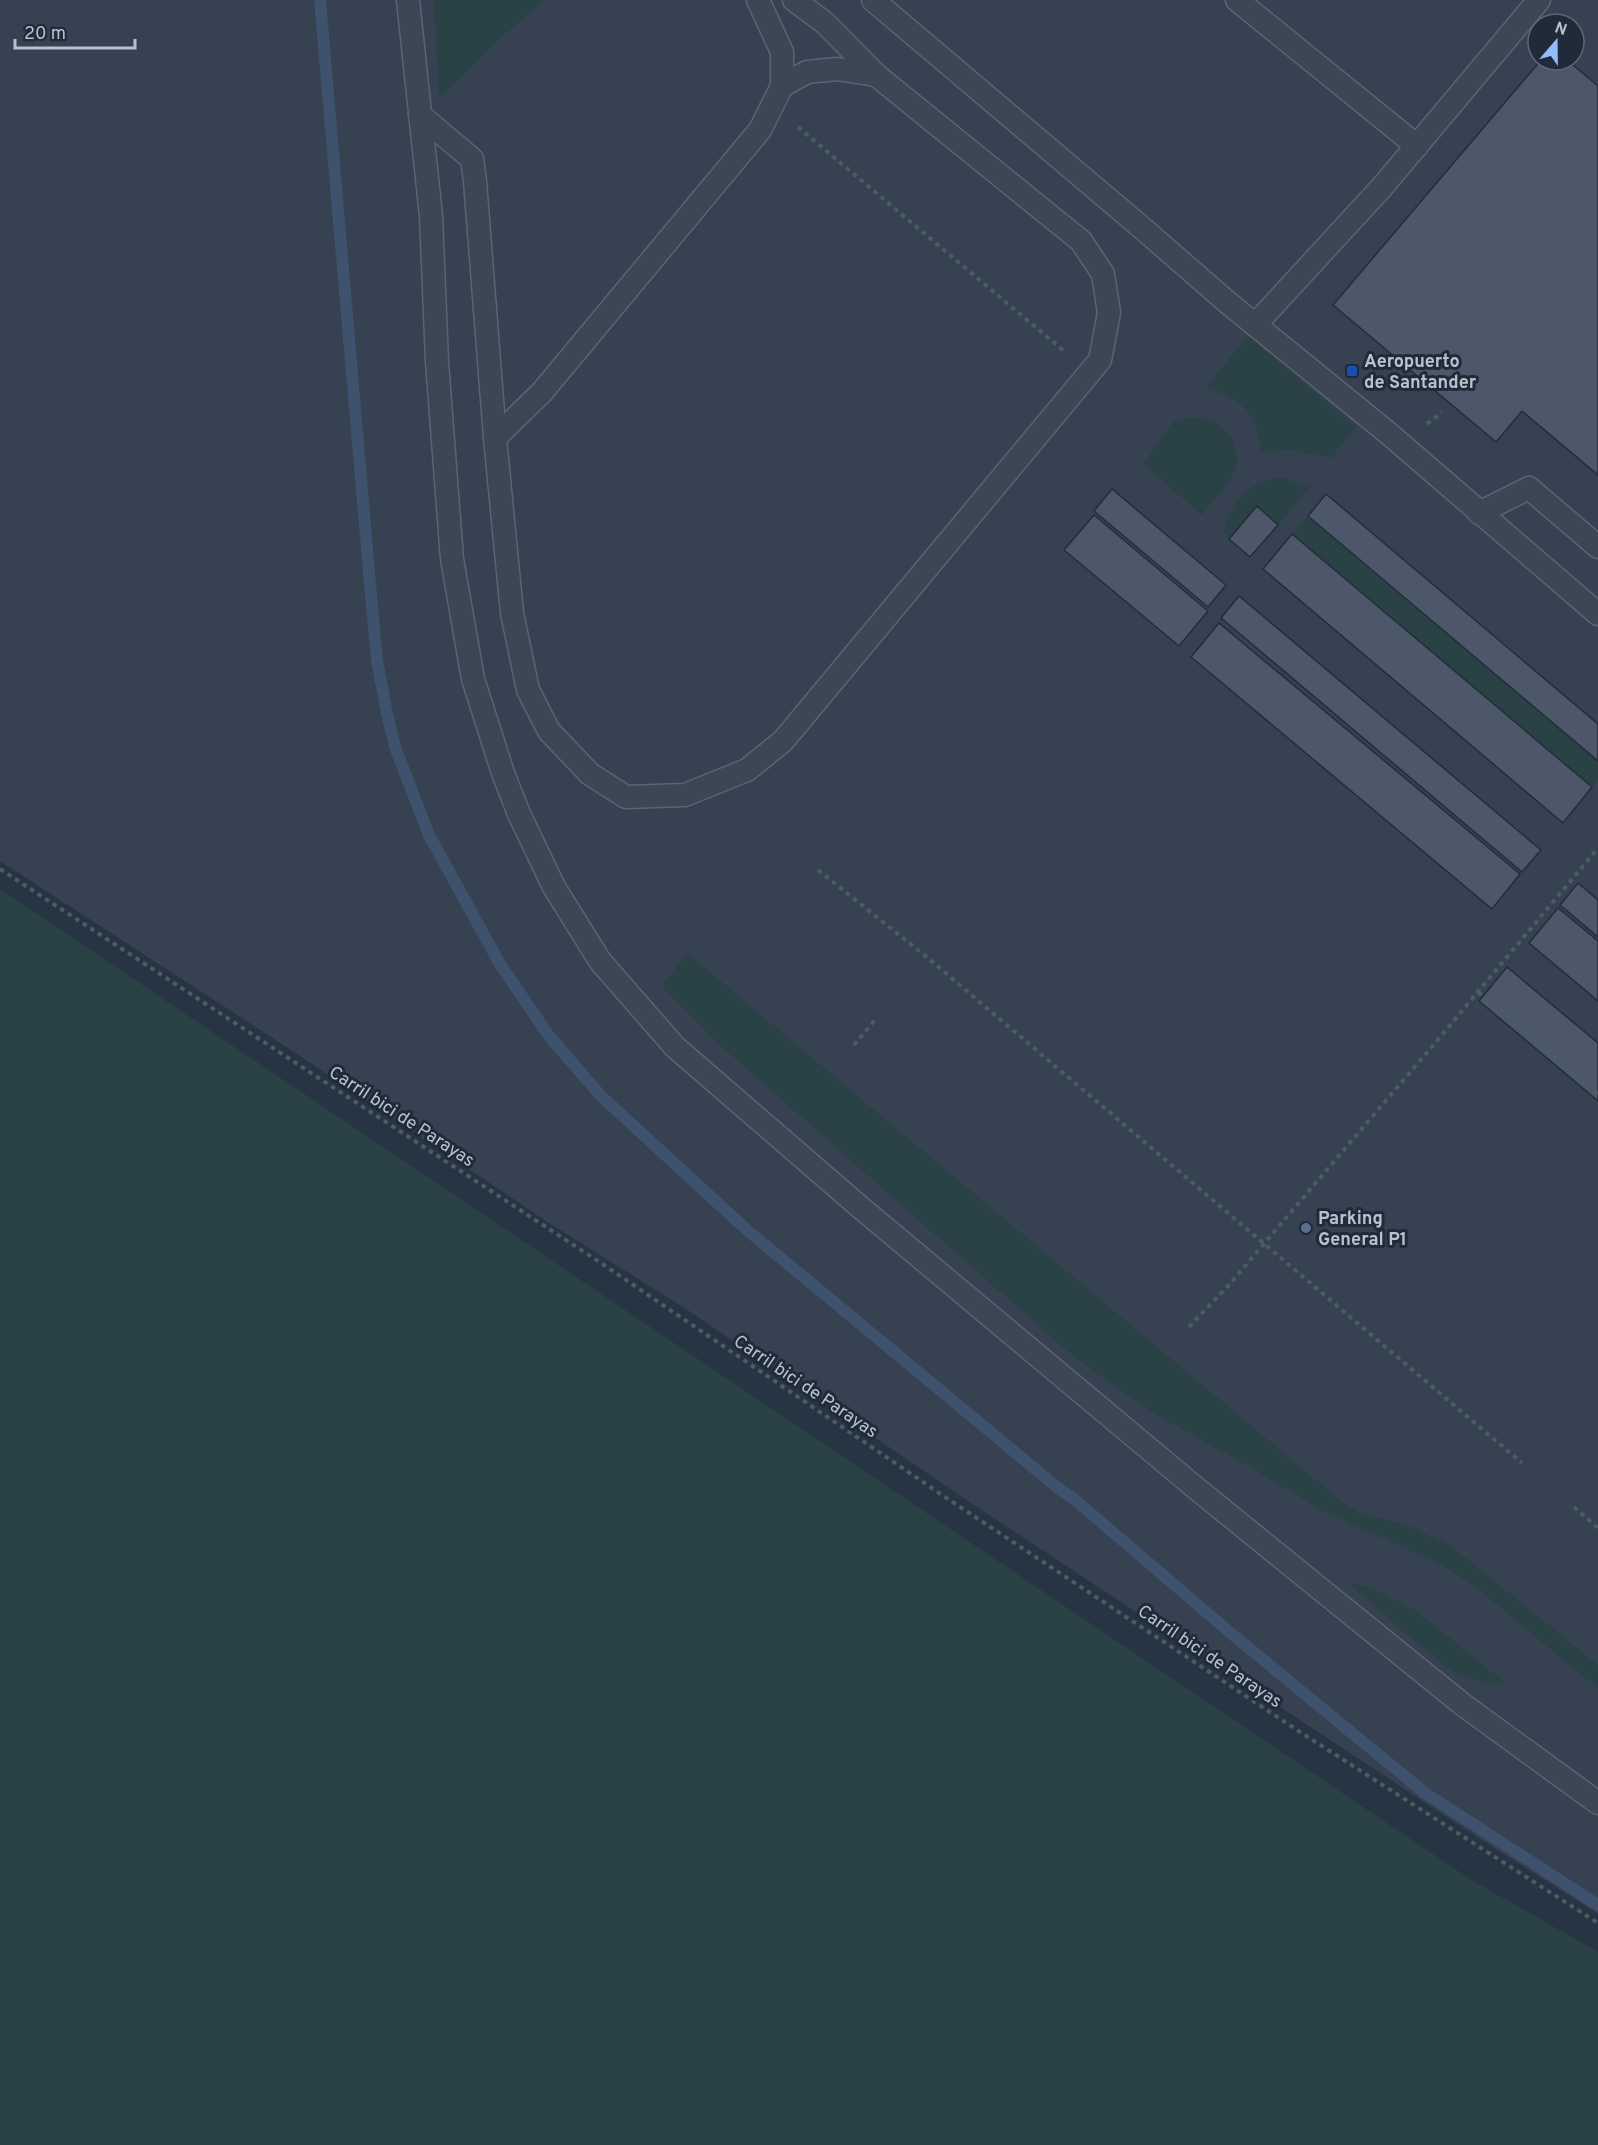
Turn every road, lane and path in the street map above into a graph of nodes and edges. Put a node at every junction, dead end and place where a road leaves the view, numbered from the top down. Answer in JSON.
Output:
{"nodes":[{"id":1,"x":408,"y":0,"type":"edge"},
{"id":2,"x":758,"y":0,"type":"edge"},
{"id":3,"x":794,"y":0,"type":"edge"},
{"id":4,"x":873,"y":0,"type":"edge"},
{"id":5,"x":1237,"y":0,"type":"edge"},
{"id":6,"x":1539,"y":0,"type":"edge"},
{"id":7,"x":876,"y":75,"type":"junction"},
{"id":8,"x":782,"y":86,"type":"junction"},
{"id":9,"x":420,"y":115,"type":"junction"},
{"id":10,"x":798,"y":127,"type":"dead end"},
{"id":11,"x":1417,"y":146,"type":"junction"},
{"id":12,"x":1255,"y":325,"type":"junction"},
{"id":13,"x":1066,"y":354,"type":"dead end"},
{"id":14,"x":1442,"y":412,"type":"dead end"},
{"id":15,"x":1426,"y":425,"type":"dead end"},
{"id":16,"x":495,"y":438,"type":"junction"},
{"id":17,"x":1479,"y":513,"type":"junction"},
{"id":18,"x":1598,"y":547,"type":"edge"},
{"id":19,"x":1598,"y":614,"type":"edge"},
{"id":20,"x":1598,"y":848,"type":"edge"},
{"id":21,"x":0,"y":869,"type":"edge"},
{"id":22,"x":818,"y":870,"type":"dead end"},
{"id":23,"x":1478,"y":992,"type":"junction"},
{"id":24,"x":875,"y":1020,"type":"dead end"},
{"id":25,"x":854,"y":1045,"type":"dead end"},
{"id":26,"x":1598,"y":1094,"type":"edge"},
{"id":27,"x":1264,"y":1243,"type":"junction"},
{"id":28,"x":1190,"y":1327,"type":"dead end"},
{"id":29,"x":1522,"y":1463,"type":"dead end"},
{"id":30,"x":1574,"y":1507,"type":"dead end"},
{"id":31,"x":1598,"y":1528,"type":"edge"},
{"id":32,"x":1598,"y":1803,"type":"edge"},
{"id":33,"x":1598,"y":1923,"type":"edge"}],
"edges":[{"from":1,"to":9,"type":"lane"},
{"from":2,"to":8,"type":"lane"},
{"from":3,"to":7,"type":"lane"},
{"from":4,"to":12,"type":"lane"},
{"from":5,"to":11,"type":"lane"},
{"from":6,"to":11,"type":"lane"},
{"from":7,"to":8,"type":"lane"},
{"from":7,"to":16,"type":"lane"},
{"from":8,"to":16,"type":"lane"},
{"from":9,"to":16,"type":"lane"},
{"from":9,"to":32,"type":"lane"},
{"from":10,"to":13,"type":"path"},
{"from":11,"to":12,"type":"lane"},
{"from":12,"to":17,"type":"lane"},
{"from":14,"to":15,"type":"path"},
{"from":17,"to":18,"type":"lane"},
{"from":17,"to":19,"type":"lane"},
{"from":20,"to":23,"type":"path"},
{"from":21,"to":33,"type":"path","name":"Carril bici de Parayas"},
{"from":22,"to":27,"type":"path"},
{"from":23,"to":26,"type":"path"},
{"from":23,"to":27,"type":"path"},
{"from":24,"to":25,"type":"path"},
{"from":27,"to":28,"type":"path"},
{"from":27,"to":29,"type":"path"},
{"from":30,"to":31,"type":"path"}]}
